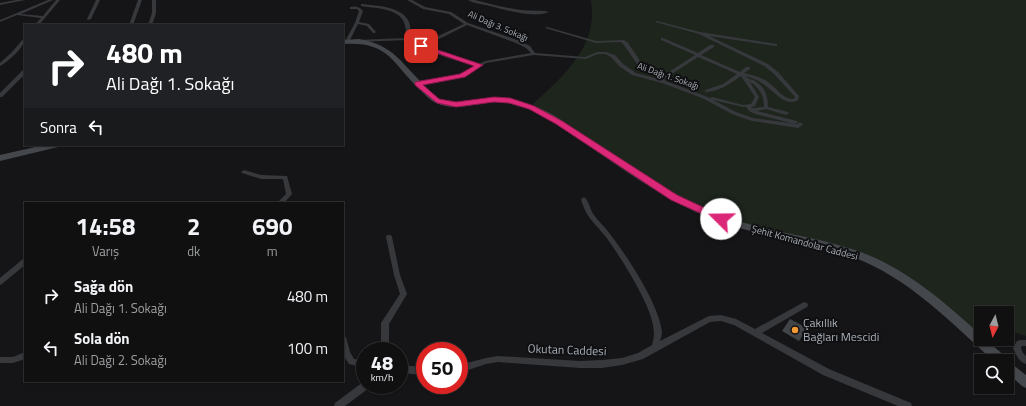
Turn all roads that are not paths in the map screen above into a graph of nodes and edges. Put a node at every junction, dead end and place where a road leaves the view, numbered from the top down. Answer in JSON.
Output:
{"nodes":[{"id":1,"x":23,"y":0,"type":"edge"},
{"id":2,"x":51,"y":0,"type":"edge"},
{"id":3,"x":58,"y":0,"type":"edge"},
{"id":4,"x":98,"y":0,"type":"edge"},
{"id":5,"x":140,"y":0,"type":"edge"},
{"id":6,"x":154,"y":0,"type":"edge"},
{"id":7,"x":409,"y":0,"type":"edge"},
{"id":8,"x":470,"y":0,"type":"edge"},
{"id":9,"x":0,"y":4,"type":"edge"},
{"id":10,"x":362,"y":5,"type":"dead end"},
{"id":11,"x":351,"y":8,"type":"dead end"},
{"id":12,"x":547,"y":12,"type":"dead end"},
{"id":13,"x":18,"y":15,"type":"junction"},
{"id":14,"x":44,"y":17,"type":"junction"},
{"id":15,"x":89,"y":19,"type":"dead end"},
{"id":16,"x":0,"y":21,"type":"edge"},
{"id":17,"x":657,"y":22,"type":"dead end"},
{"id":18,"x":357,"y":23,"type":"junction"},
{"id":19,"x":38,"y":24,"type":"edge"},
{"id":20,"x":131,"y":24,"type":"edge"},
{"id":21,"x":150,"y":24,"type":"edge"},
{"id":22,"x":467,"y":24,"type":"junction"},
{"id":23,"x":547,"y":28,"type":"dead end"},
{"id":24,"x":374,"y":32,"type":"dead end"},
{"id":25,"x":700,"y":32,"type":"junction"},
{"id":26,"x":408,"y":39,"type":"junction"},
{"id":27,"x":662,"y":39,"type":"dead end"},
{"id":28,"x":24,"y":40,"type":"edge"},
{"id":29,"x":357,"y":41,"type":"junction"},
{"id":30,"x":345,"y":42,"type":"edge"},
{"id":31,"x":774,"y":45,"type":"dead end"},
{"id":32,"x":421,"y":46,"type":"junction"},
{"id":33,"x":712,"y":46,"type":"dead end"},
{"id":34,"x":534,"y":54,"type":"junction"},
{"id":35,"x":698,"y":54,"type":"junction"},
{"id":36,"x":0,"y":65,"type":"edge"},
{"id":37,"x":479,"y":65,"type":"junction"},
{"id":38,"x":748,"y":68,"type":"dead end"},
{"id":39,"x":24,"y":72,"type":"edge"},
{"id":40,"x":742,"y":74,"type":"junction"},
{"id":41,"x":745,"y":79,"type":"junction"},
{"id":42,"x":663,"y":80,"type":"junction"},
{"id":43,"x":417,"y":84,"type":"junction"},
{"id":44,"x":707,"y":91,"type":"dead end"},
{"id":45,"x":0,"y":96,"type":"edge"},
{"id":46,"x":704,"y":97,"type":"junction"},
{"id":47,"x":749,"y":108,"type":"junction"},
{"id":48,"x":766,"y":108,"type":"junction"},
{"id":49,"x":786,"y":113,"type":"dead end"},
{"id":50,"x":50,"y":146,"type":"edge"},
{"id":51,"x":0,"y":158,"type":"edge"},
{"id":52,"x":244,"y":172,"type":"dead end"},
{"id":53,"x":584,"y":199,"type":"dead end"},
{"id":54,"x":281,"y":202,"type":"edge"},
{"id":55,"x":389,"y":238,"type":"dead end"},
{"id":56,"x":24,"y":262,"type":"edge"},
{"id":57,"x":0,"y":282,"type":"edge"},
{"id":58,"x":804,"y":305,"type":"dead end"},
{"id":59,"x":754,"y":333,"type":"junction"},
{"id":60,"x":385,"y":342,"type":"edge"},
{"id":61,"x":344,"y":343,"type":"edge"},
{"id":62,"x":1026,"y":343,"type":"edge"},
{"id":63,"x":656,"y":347,"type":"junction"},
{"id":64,"x":994,"y":354,"type":"edge"},
{"id":65,"x":24,"y":355,"type":"edge"},
{"id":66,"x":0,"y":360,"type":"edge"},
{"id":67,"x":1026,"y":360,"type":"edge"},
{"id":68,"x":356,"y":363,"type":"edge"},
{"id":69,"x":468,"y":367,"type":"edge"},
{"id":70,"x":1014,"y":372,"type":"edge"},
{"id":71,"x":1026,"y":382,"type":"edge"},
{"id":72,"x":356,"y":392,"type":"edge"},
{"id":73,"x":338,"y":406,"type":"edge"},
{"id":74,"x":908,"y":406,"type":"edge"}],
"edges":[{"from":1,"to":9,"type":"street"},
{"from":2,"to":13,"type":"street"},
{"from":3,"to":14,"type":"street"},
{"from":4,"to":15,"type":"street"},
{"from":5,"to":20,"type":"street"},
{"from":6,"to":21,"type":"street"},
{"from":7,"to":22,"type":"street","name":"Ali Dağı 3. Sokağı"},
{"from":8,"to":12,"type":"street"},
{"from":10,"to":26,"type":"street"},
{"from":11,"to":18,"type":"street"},
{"from":13,"to":14,"type":"street"},
{"from":13,"to":16,"type":"street"},
{"from":14,"to":19,"type":"street"},
{"from":17,"to":25,"type":"street"},
{"from":18,"to":24,"type":"street"},
{"from":18,"to":30,"type":"street"},
{"from":22,"to":32,"type":"street"},
{"from":22,"to":34,"type":"street","name":"Ali Dağı 3. Sokağı"},
{"from":23,"to":42,"type":"street"},
{"from":25,"to":31,"type":"street"},
{"from":25,"to":40,"type":"street"},
{"from":26,"to":29,"type":"street"},
{"from":26,"to":32,"type":"street"},
{"from":27,"to":35,"type":"street"},
{"from":28,"to":36,"type":"street"},
{"from":29,"to":30,"type":"main road","name":"Şehit Komandolar Caddesi"},
{"from":29,"to":43,"type":"main road","name":"Şehit Komandolar Caddesi"},
{"from":32,"to":37,"type":"street"},
{"from":33,"to":35,"type":"street"},
{"from":34,"to":37,"type":"street","name":"Ali Dağı 1. Sokağı"},
{"from":34,"to":42,"type":"street","name":"Ali Dağı 1. Sokağı"},
{"from":35,"to":40,"type":"street"},
{"from":35,"to":42,"type":"street"},
{"from":37,"to":43,"type":"street","name":"Ali Dağı 1. Sokağı"},
{"from":38,"to":40,"type":"street"},
{"from":39,"to":45,"type":"street"},
{"from":40,"to":41,"type":"street"},
{"from":40,"to":44,"type":"street"},
{"from":41,"to":47,"type":"street"},
{"from":41,"to":48,"type":"street"},
{"from":42,"to":46,"type":"street","name":"Ali Dağı 1. Sokağı"},
{"from":43,"to":64,"type":"main road","name":"Şehit Komandolar Caddesi"},
{"from":46,"to":47,"type":"street"},
{"from":46,"to":47,"type":"street","name":"Ali Dağı 1. Sokağı"},
{"from":47,"to":48,"type":"street"},
{"from":48,"to":49,"type":"street"},
{"from":50,"to":51,"type":"main road"},
{"from":52,"to":54,"type":"street"},
{"from":53,"to":63,"type":"street"},
{"from":55,"to":60,"type":"street"},
{"from":56,"to":57,"type":"street"},
{"from":58,"to":59,"type":"street"},
{"from":59,"to":63,"type":"street","name":"Okutan Caddesi"},
{"from":59,"to":74,"type":"street","name":"Okutan Caddesi"},
{"from":61,"to":68,"type":"street"},
{"from":62,"to":67,"type":"street"},
{"from":63,"to":69,"type":"street","name":"Okutan Caddesi"},
{"from":65,"to":66,"type":"street"},
{"from":70,"to":71,"type":"main road"},
{"from":72,"to":73,"type":"street"}]}
